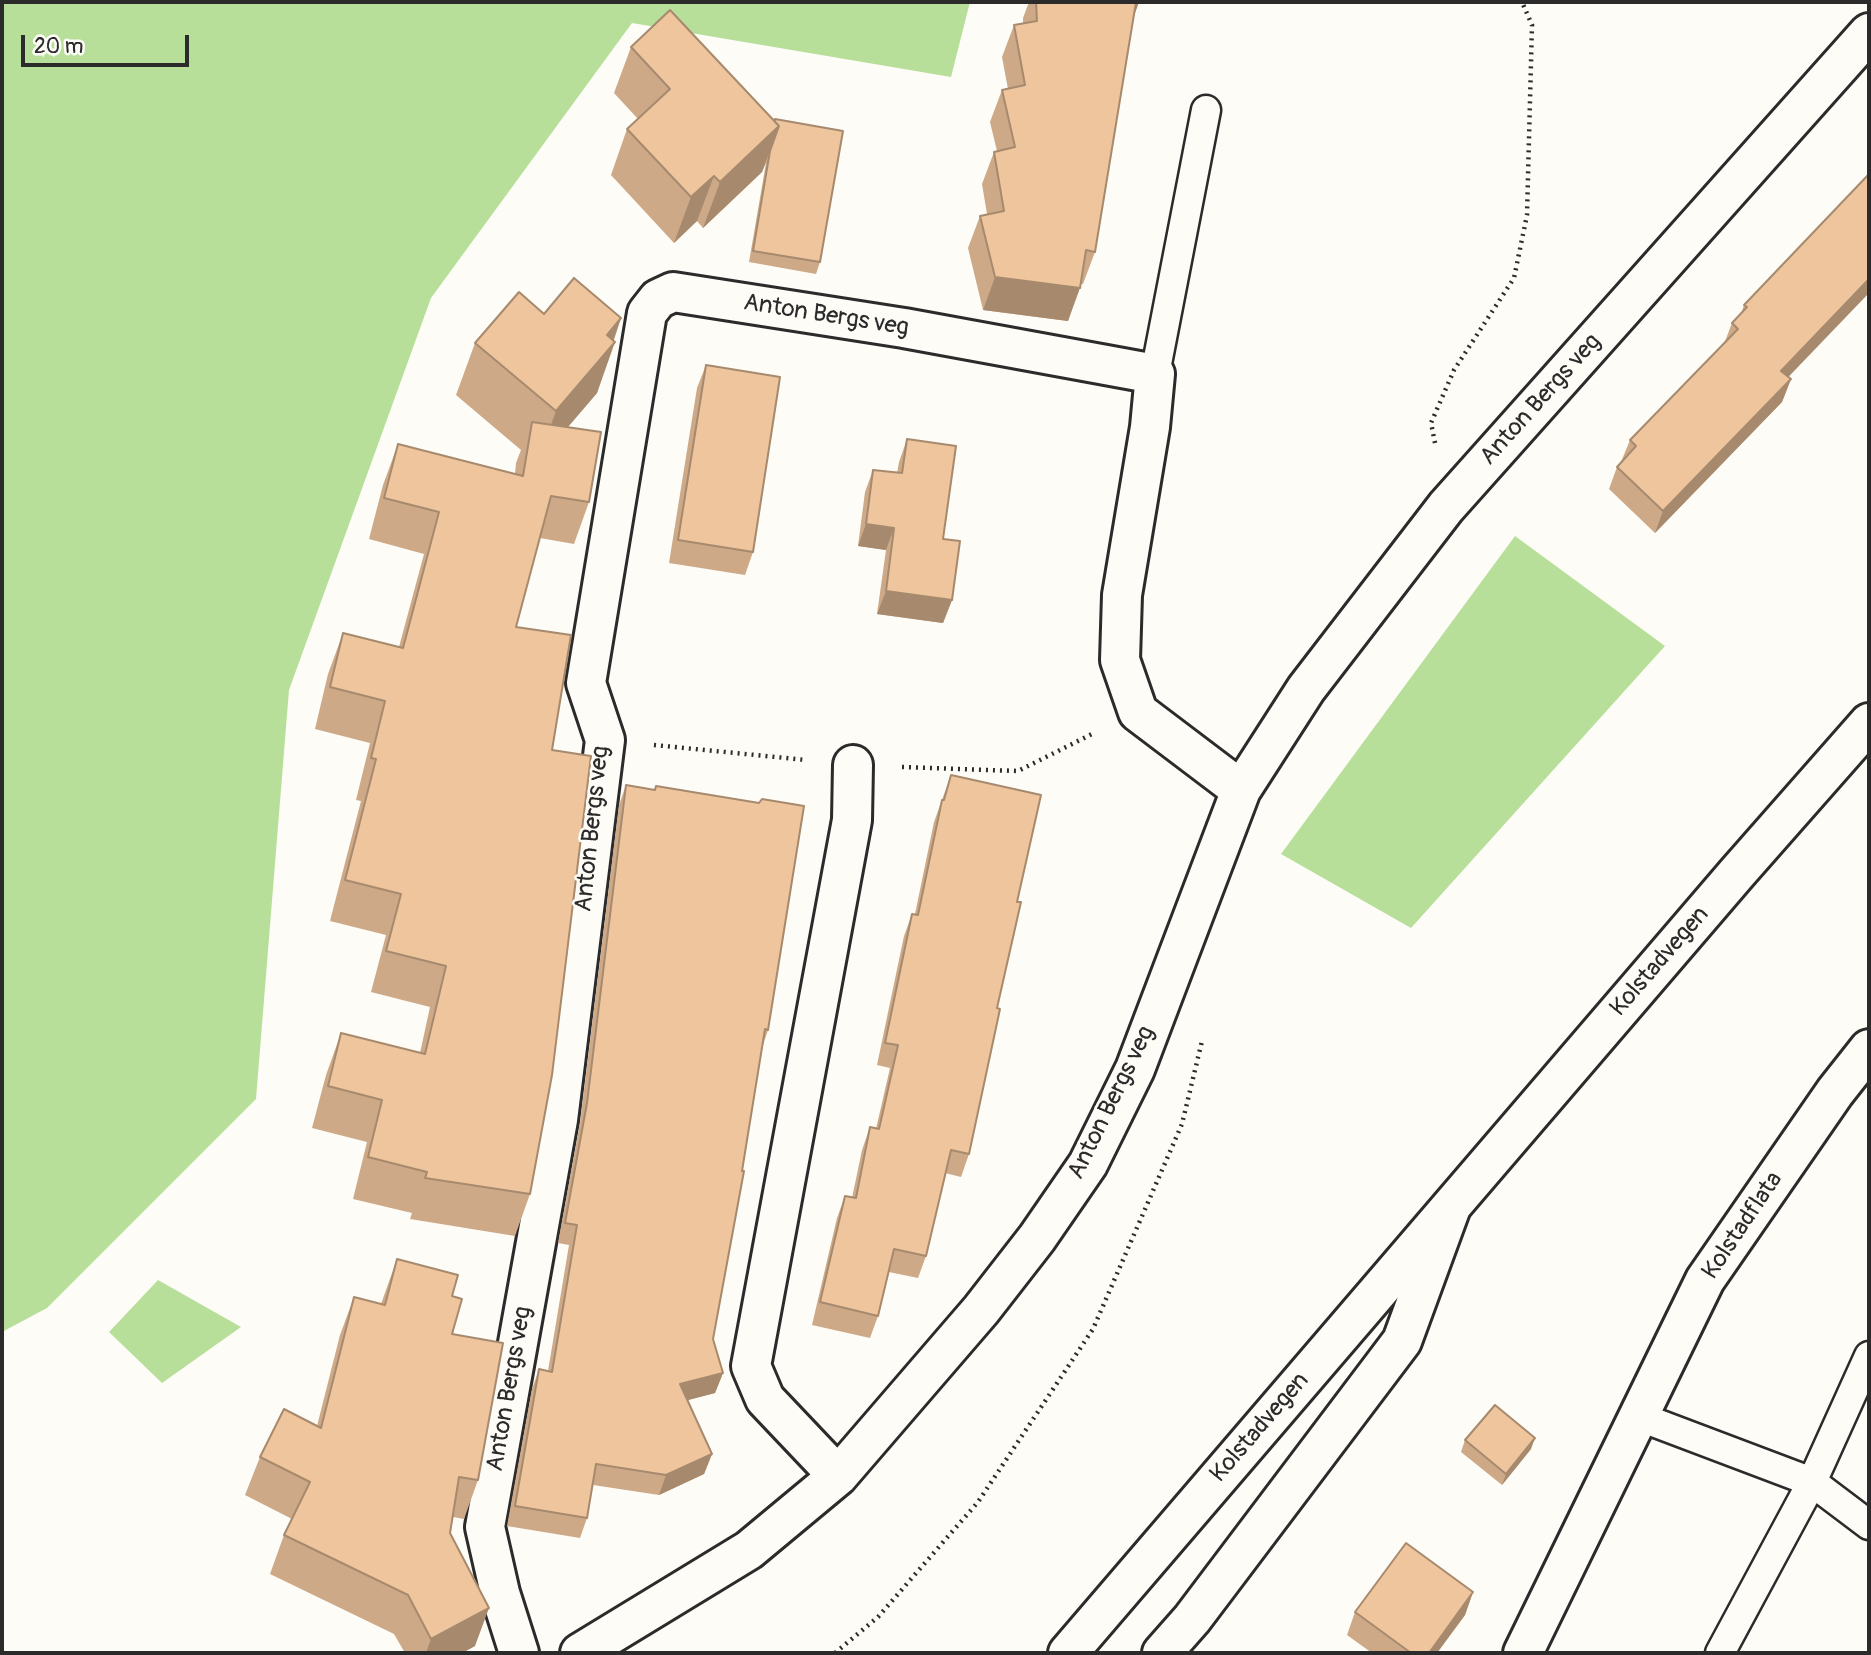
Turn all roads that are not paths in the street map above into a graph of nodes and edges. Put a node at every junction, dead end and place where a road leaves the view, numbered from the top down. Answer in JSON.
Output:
{"nodes":[{"id":1,"x":1869,"y":33,"type":"edge"},
{"id":2,"x":1206,"y":110,"type":"dead end"},
{"id":3,"x":1155,"y":374,"type":"junction"},
{"id":4,"x":1869,"y":723,"type":"edge"},
{"id":5,"x":853,"y":765,"type":"dead end"},
{"id":6,"x":1241,"y":790,"type":"junction"},
{"id":7,"x":1869,"y":1049,"type":"edge"},
{"id":8,"x":1452,"y":1203,"type":"junction"},
{"id":9,"x":1869,"y":1356,"type":"edge"},
{"id":10,"x":1640,"y":1417,"type":"junction"},
{"id":11,"x":838,"y":1476,"type":"junction"},
{"id":12,"x":1812,"y":1482,"type":"junction"},
{"id":13,"x":1869,"y":1525,"type":"edge"},
{"id":14,"x":519,"y":1653,"type":"edge"},
{"id":15,"x":580,"y":1653,"type":"edge"},
{"id":16,"x":1068,"y":1653,"type":"edge"},
{"id":17,"x":1163,"y":1653,"type":"edge"},
{"id":18,"x":1523,"y":1653,"type":"edge"},
{"id":19,"x":1720,"y":1653,"type":"edge"}],
"edges":[{"from":1,"to":6,"type":"street","name":"Anton Bergs veg"},
{"from":2,"to":3,"type":"lane"},
{"from":3,"to":6,"type":"street"},
{"from":3,"to":14,"type":"street","name":"Anton Bergs veg"},
{"from":4,"to":8,"type":"street","name":"Kolstadvegen"},
{"from":5,"to":11,"type":"street"},
{"from":6,"to":11,"type":"street","name":"Anton Bergs veg"},
{"from":7,"to":10,"type":"street","name":"Kolstadflata"},
{"from":8,"to":16,"type":"street","name":"Kolstadvegen"},
{"from":8,"to":17,"type":"street","name":"Kolstadvegen"},
{"from":9,"to":12,"type":"lane"},
{"from":10,"to":12,"type":"lane"},
{"from":10,"to":18,"type":"street","name":"Kolstadflata"},
{"from":11,"to":15,"type":"street","name":"Anton Bergs veg"},
{"from":12,"to":13,"type":"lane"},
{"from":12,"to":19,"type":"lane"}]}
